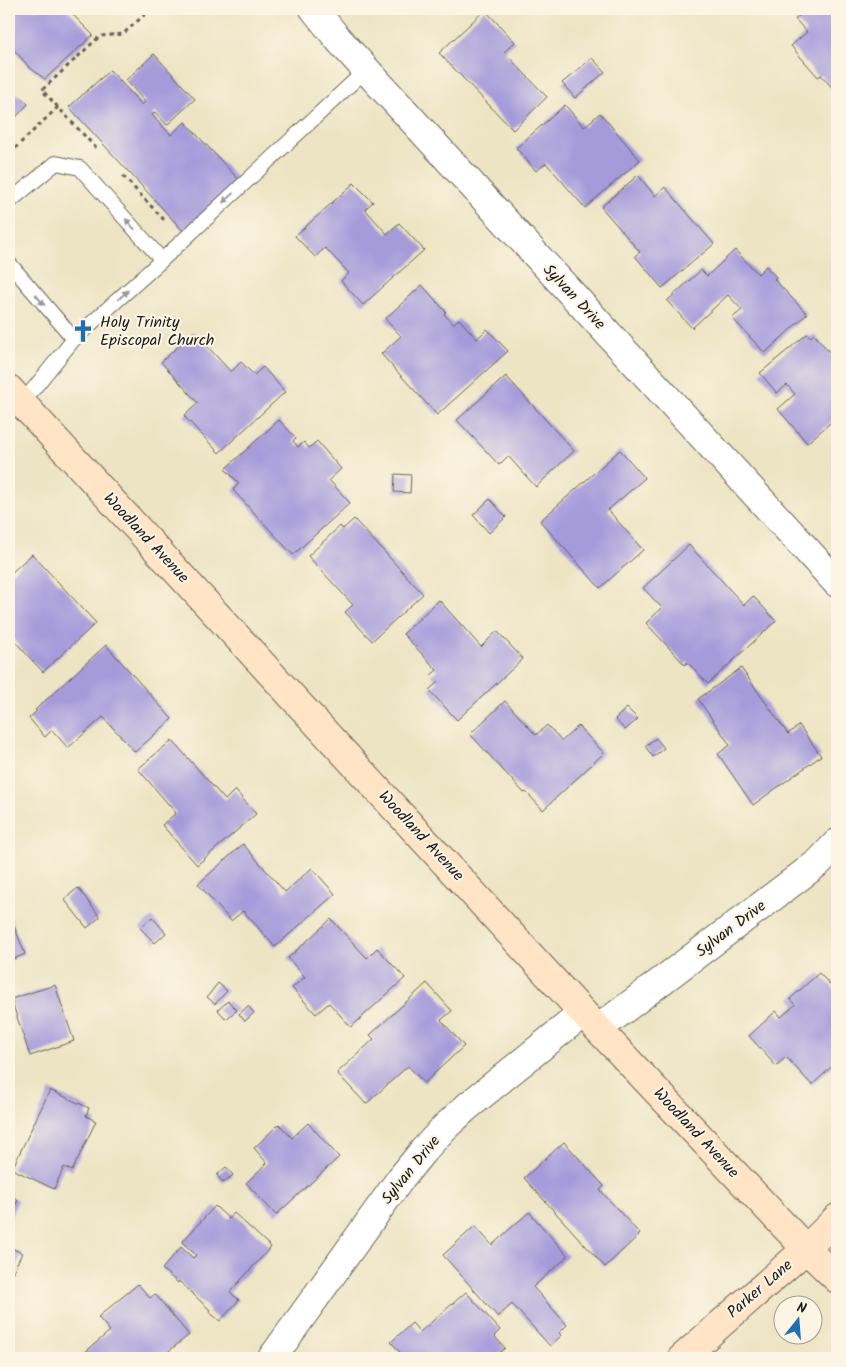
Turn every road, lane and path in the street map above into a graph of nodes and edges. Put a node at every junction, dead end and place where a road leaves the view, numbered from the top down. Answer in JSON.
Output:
{"nodes":[{"id":1,"x":151,"y":9,"type":"edge"},
{"id":2,"x":314,"y":9,"type":"edge"},
{"id":3,"x":366,"y":70,"type":"junction"},
{"id":4,"x":58,"y":107,"type":"junction"},
{"id":5,"x":98,"y":149,"type":"dead end"},
{"id":6,"x":9,"y":154,"type":"edge"},
{"id":7,"x":117,"y":170,"type":"dead end"},
{"id":8,"x":9,"y":202,"type":"edge"},
{"id":9,"x":183,"y":240,"type":"junction"},
{"id":10,"x":162,"y":260,"type":"junction"},
{"id":11,"x":9,"y":263,"type":"edge"},
{"id":12,"x":74,"y":339,"type":"junction"},
{"id":13,"x":15,"y":396,"type":"edge"},
{"id":14,"x":837,"y":583,"type":"edge"},
{"id":15,"x":837,"y":843,"type":"edge"},
{"id":16,"x":590,"y":1021,"type":"junction"},
{"id":17,"x":837,"y":1218,"type":"edge"},
{"id":18,"x":806,"y":1249,"type":"junction"},
{"id":19,"x":837,"y":1279,"type":"edge"},
{"id":20,"x":272,"y":1358,"type":"edge"},
{"id":21,"x":682,"y":1358,"type":"edge"}],
"edges":[{"from":1,"to":4,"type":"path"},
{"from":2,"to":3,"type":"street","name":"Sylvan Drive"},
{"from":3,"to":9,"type":"lane","one_way":true},
{"from":3,"to":14,"type":"street","name":"Sylvan Drive"},
{"from":4,"to":5,"type":"path"},
{"from":4,"to":6,"type":"path"},
{"from":7,"to":9,"type":"path"},
{"from":10,"to":8,"type":"lane","one_way":true},
{"from":9,"to":10,"type":"lane"},
{"from":12,"to":10,"type":"lane","one_way":true},
{"from":11,"to":12,"type":"lane","one_way":true},
{"from":12,"to":13,"type":"lane"},
{"from":13,"to":16,"type":"street","name":"Woodland Avenue"},
{"from":15,"to":16,"type":"street","name":"Sylvan Drive"},
{"from":16,"to":18,"type":"street","name":"Woodland Avenue"},
{"from":16,"to":20,"type":"street","name":"Sylvan Drive"},
{"from":17,"to":18,"type":"street","name":"Parker Lane"},
{"from":18,"to":19,"type":"street","name":"Woodland Avenue"},
{"from":18,"to":21,"type":"street","name":"Parker Lane"}]}
